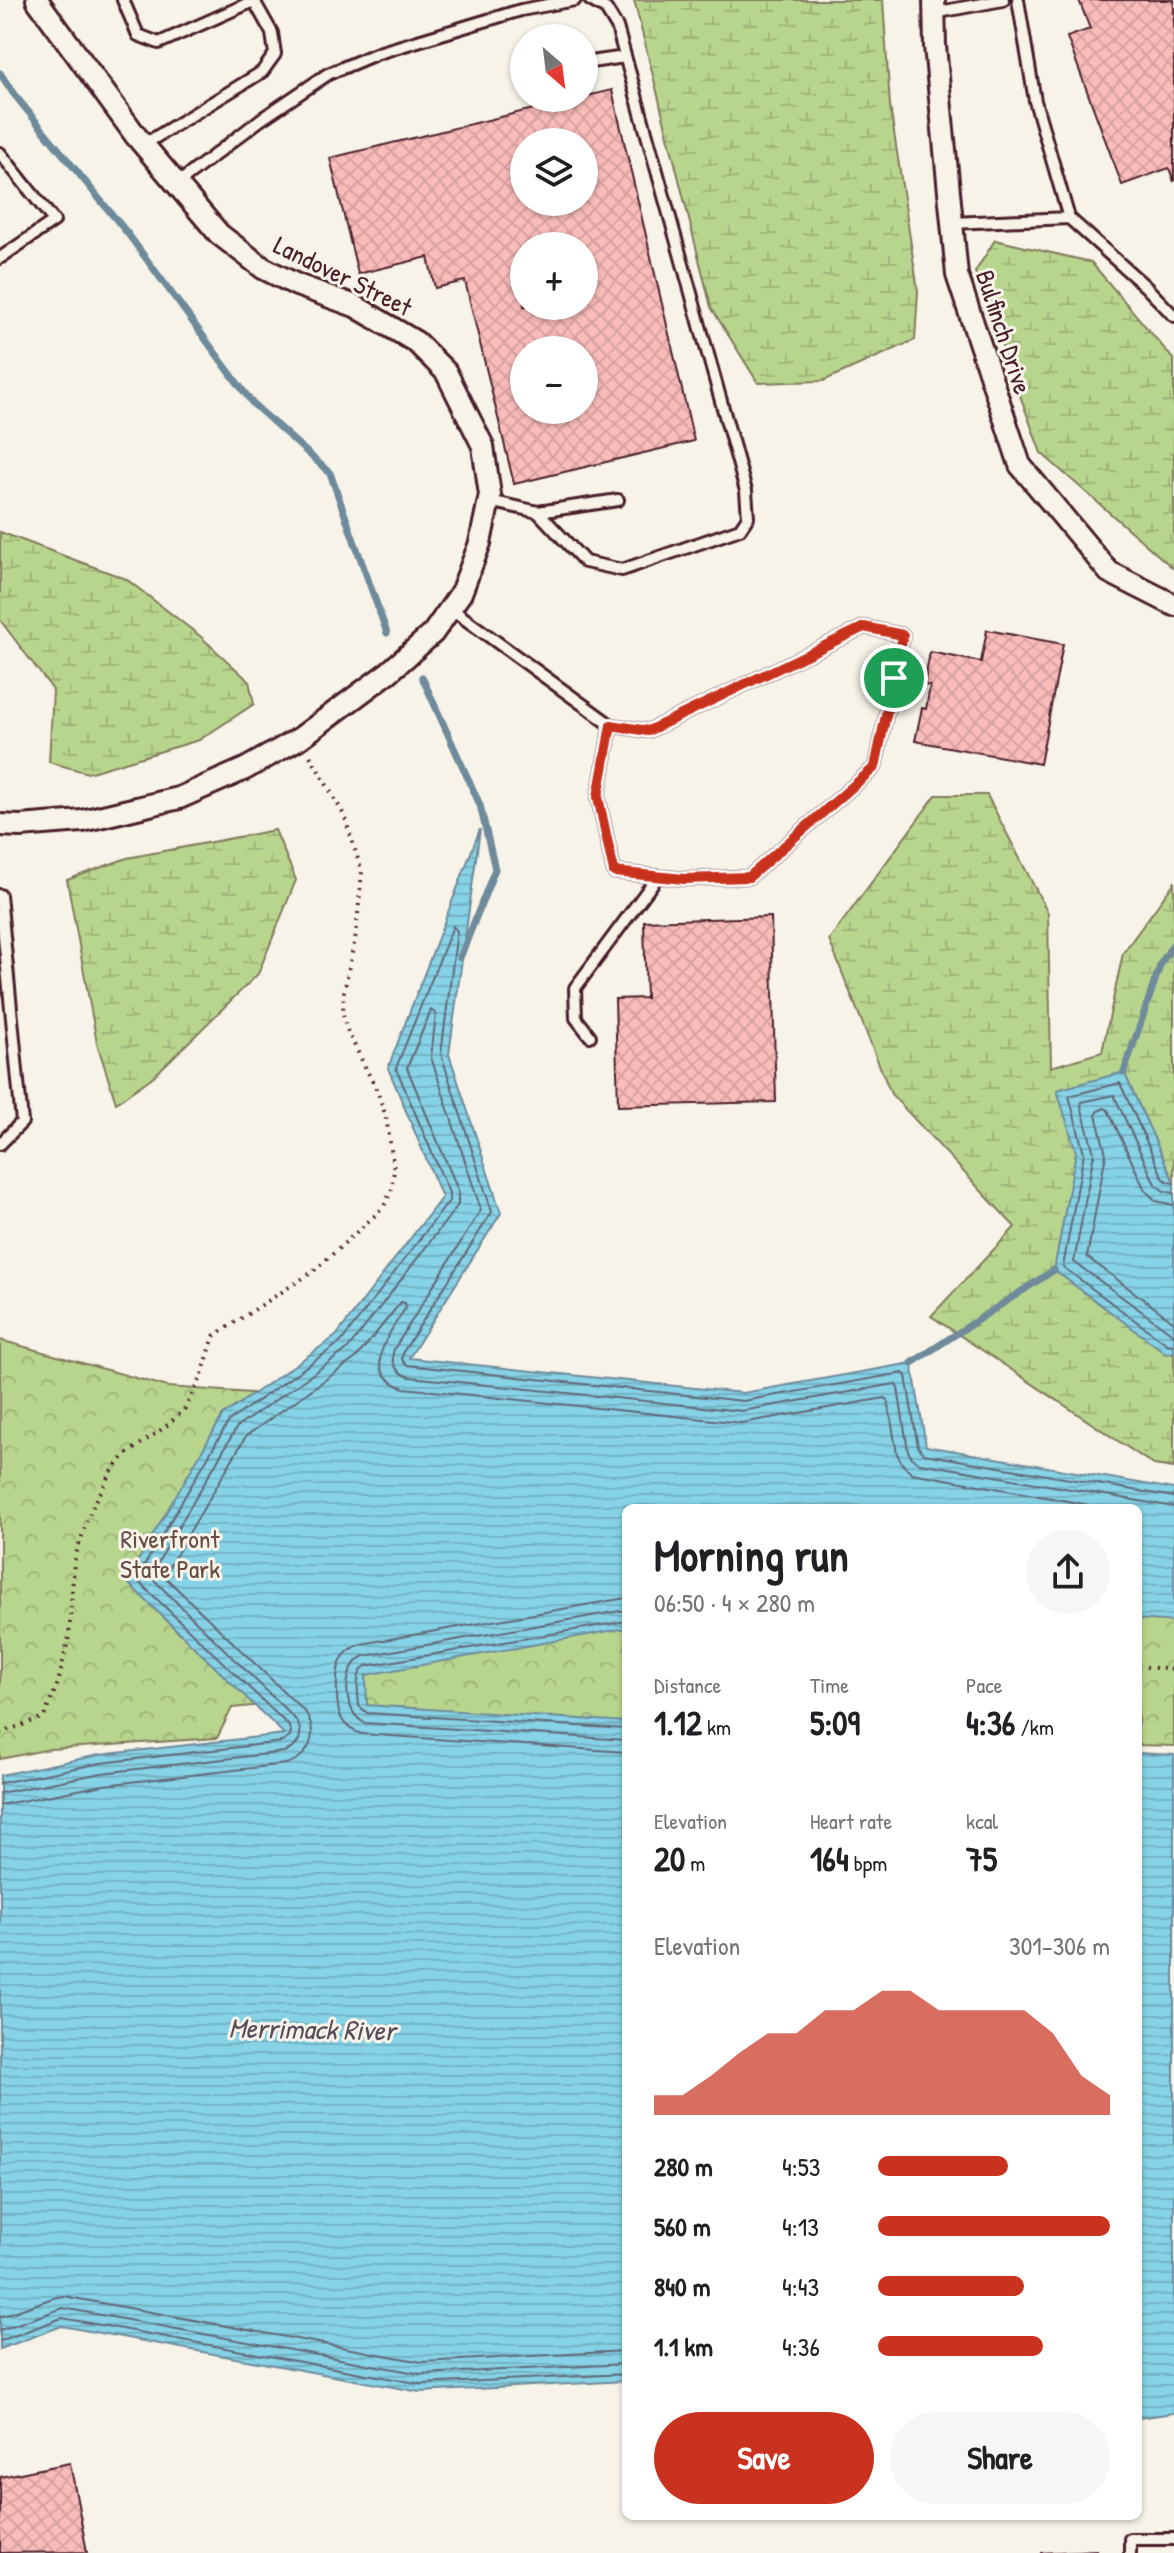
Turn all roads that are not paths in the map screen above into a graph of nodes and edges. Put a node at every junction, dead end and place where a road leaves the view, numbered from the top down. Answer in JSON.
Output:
{"nodes":[{"id":1,"x":37,"y":0,"type":"edge"},
{"id":2,"x":123,"y":0,"type":"edge"},
{"id":3,"x":255,"y":0,"type":"edge"},
{"id":4,"x":575,"y":0,"type":"edge"},
{"id":5,"x":590,"y":0,"type":"edge"},
{"id":6,"x":1003,"y":0,"type":"edge"},
{"id":7,"x":1018,"y":0,"type":"edge"},
{"id":8,"x":934,"y":6,"type":"edge"},
{"id":9,"x":625,"y":57,"type":"junction"},
{"id":10,"x":598,"y":61,"type":"edge"},
{"id":11,"x":143,"y":145,"type":"junction"},
{"id":12,"x":0,"y":153,"type":"edge"},
{"id":13,"x":177,"y":184,"type":"junction"},
{"id":14,"x":1069,"y":218,"type":"junction"},
{"id":15,"x":952,"y":223,"type":"junction"},
{"id":16,"x":0,"y":258,"type":"edge"},
{"id":17,"x":1174,"y":316,"type":"edge"},
{"id":18,"x":618,"y":500,"type":"dead end"},
{"id":19,"x":489,"y":501,"type":"junction"},
{"id":20,"x":538,"y":512,"type":"junction"},
{"id":21,"x":1174,"y":605,"type":"edge"},
{"id":22,"x":450,"y":608,"type":"junction"},
{"id":23,"x":611,"y":725,"type":"junction"},
{"id":24,"x":0,"y":825,"type":"edge"},
{"id":25,"x":658,"y":876,"type":"junction"},
{"id":26,"x":0,"y":895,"type":"edge"},
{"id":27,"x":590,"y":1036,"type":"dead end"},
{"id":28,"x":0,"y":1144,"type":"edge"},
{"id":29,"x":1174,"y":2539,"type":"edge"},
{"id":30,"x":1130,"y":2553,"type":"edge"}],
"edges":[{"from":1,"to":11,"type":"street","name":"Landover Street"},
{"from":2,"to":3,"type":"lane"},
{"from":3,"to":11,"type":"lane"},
{"from":4,"to":13,"type":"lane"},
{"from":5,"to":9,"type":"lane"},
{"from":6,"to":8,"type":"lane"},
{"from":7,"to":14,"type":"lane"},
{"from":8,"to":15,"type":"street","name":"Bulfinch Drive"},
{"from":9,"to":10,"type":"lane"},
{"from":9,"to":20,"type":"lane"},
{"from":11,"to":13,"type":"street","name":"Landover Street"},
{"from":12,"to":16,"type":"lane"},
{"from":13,"to":19,"type":"street","name":"Landover Street"},
{"from":14,"to":15,"type":"lane"},
{"from":14,"to":17,"type":"lane"},
{"from":15,"to":21,"type":"street","name":"Bulfinch Drive"},
{"from":18,"to":20,"type":"lane"},
{"from":19,"to":20,"type":"lane"},
{"from":19,"to":22,"type":"street","name":"Landover Street"},
{"from":22,"to":23,"type":"lane"},
{"from":22,"to":24,"type":"street","name":"Landover Street"},
{"from":23,"to":25,"type":"lane"},
{"from":23,"to":25,"type":"lane"},
{"from":25,"to":27,"type":"lane"},
{"from":26,"to":28,"type":"lane"},
{"from":29,"to":30,"type":"lane"}]}
